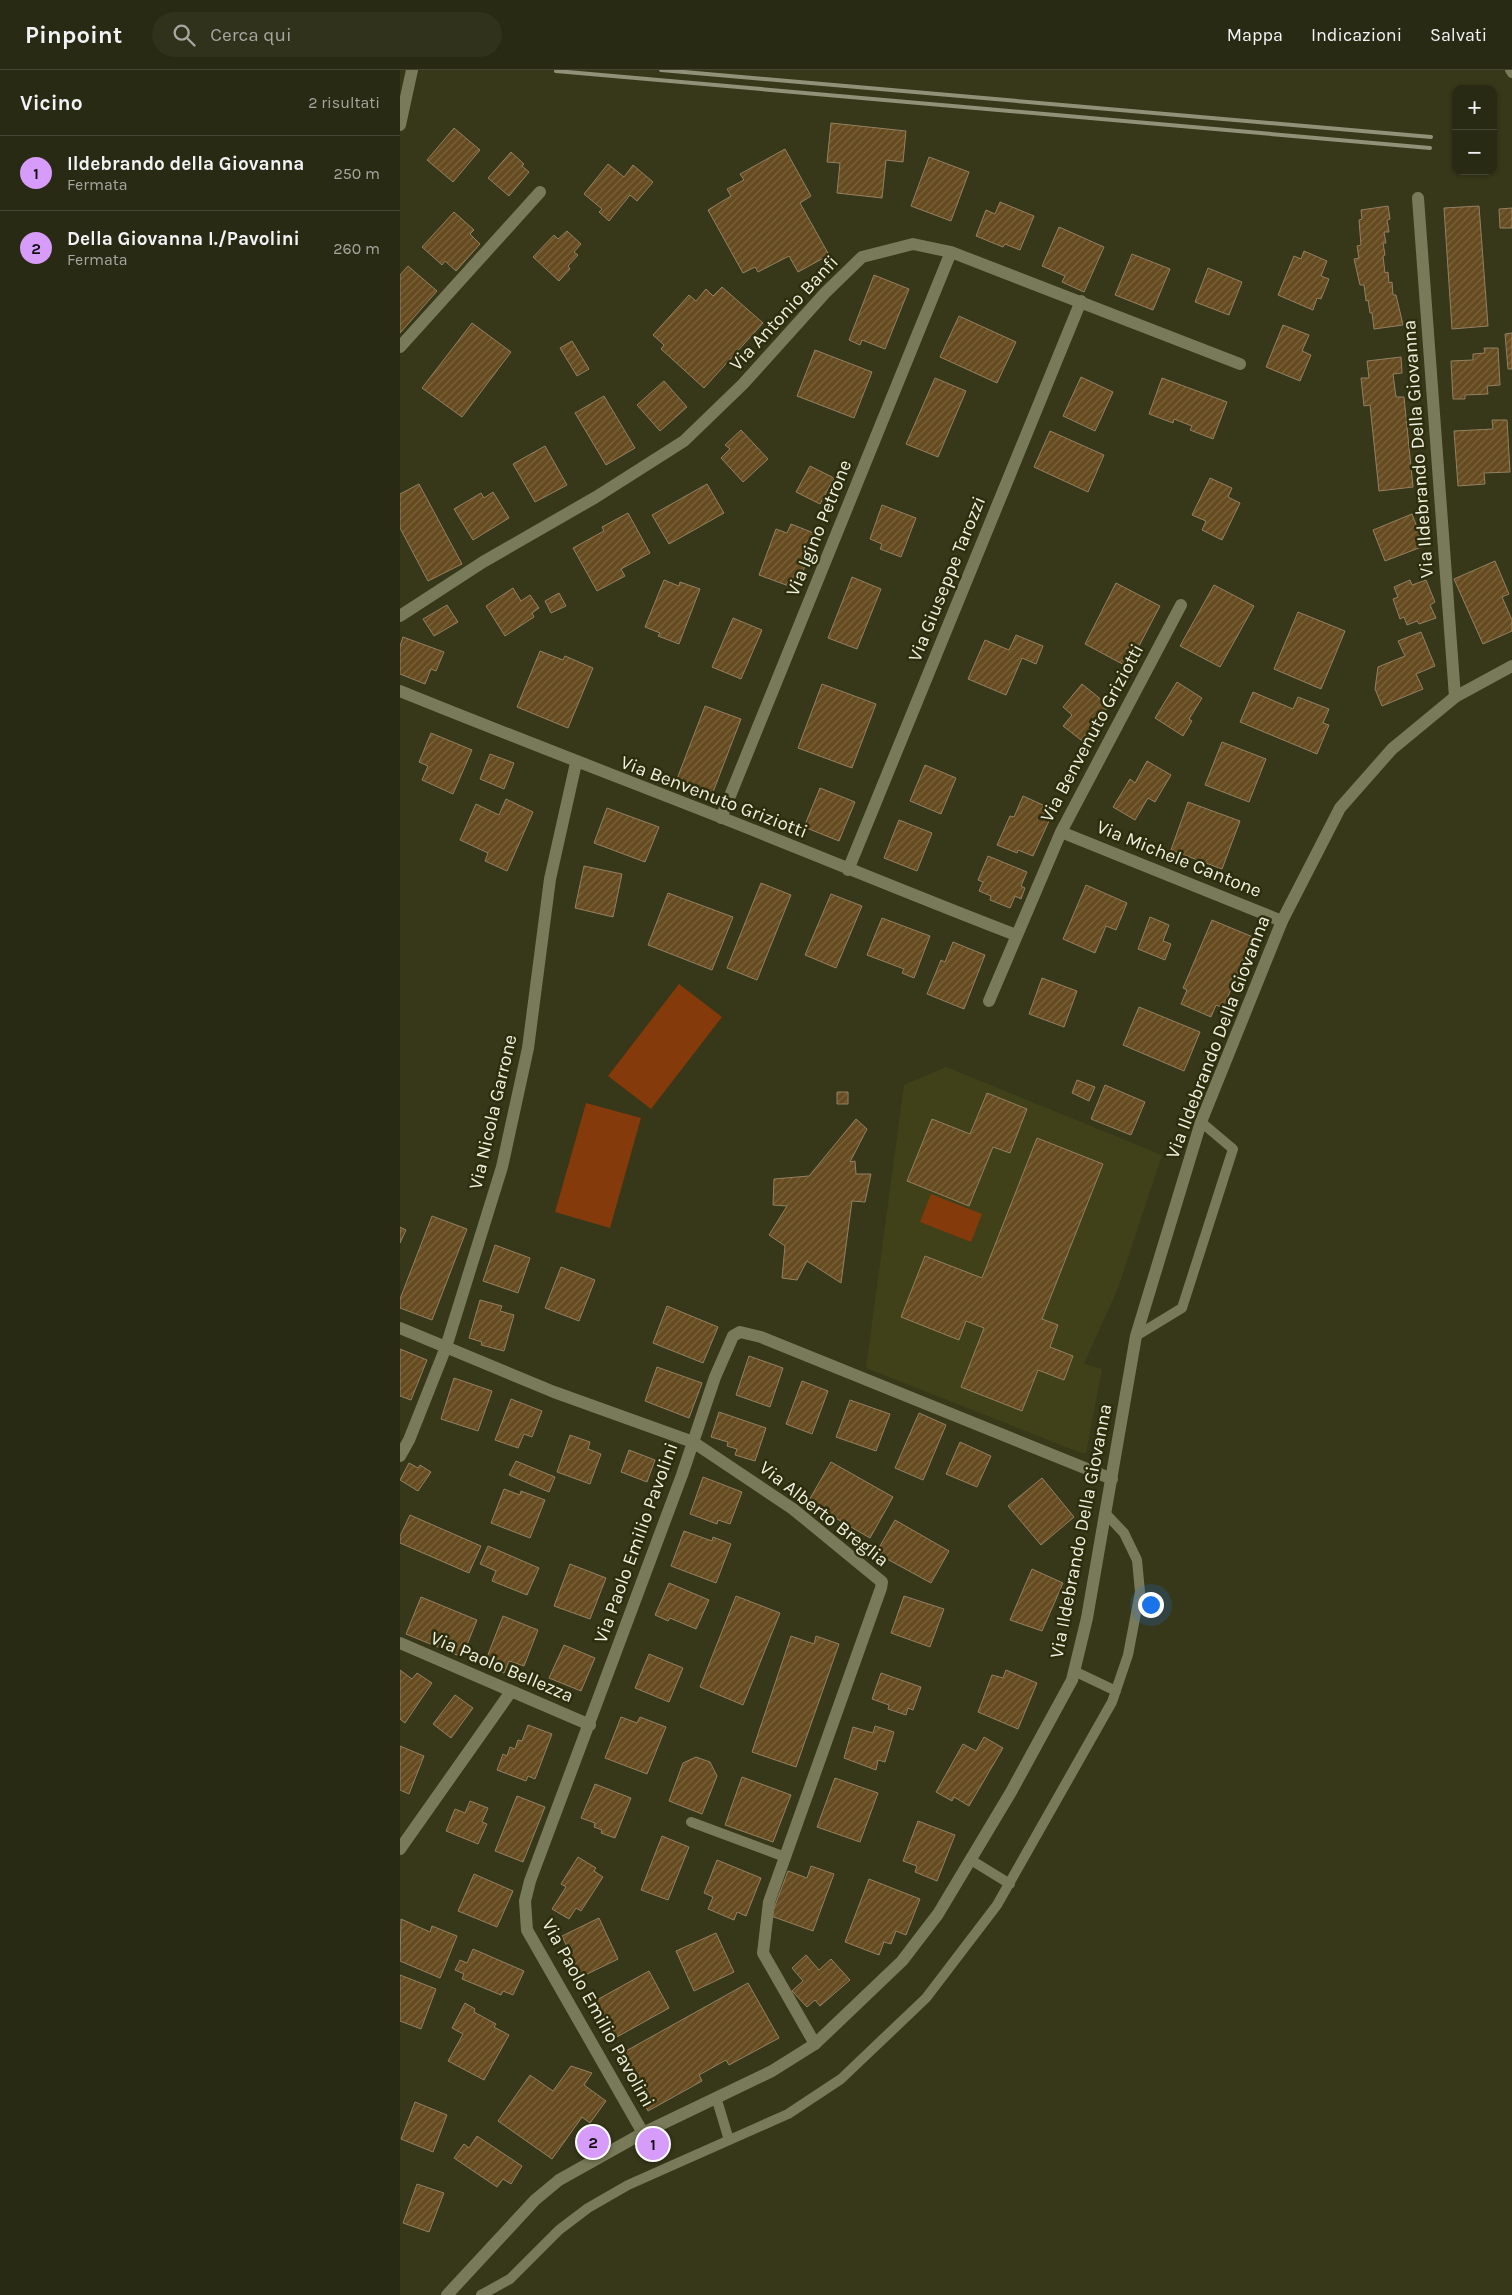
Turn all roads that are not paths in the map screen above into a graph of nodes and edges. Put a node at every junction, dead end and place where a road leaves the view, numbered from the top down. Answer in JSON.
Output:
{"nodes":[{"id":1,"x":412,"y":70,"type":"edge"},
{"id":2,"x":400,"y":125,"type":"edge"},
{"id":3,"x":540,"y":192,"type":"dead end"},
{"id":4,"x":1418,"y":198,"type":"dead end"},
{"id":5,"x":951,"y":252,"type":"junction"},
{"id":6,"x":1081,"y":301,"type":"junction"},
{"id":7,"x":400,"y":347,"type":"edge"},
{"id":8,"x":1240,"y":364,"type":"dead end"},
{"id":9,"x":1182,"y":605,"type":"dead end"},
{"id":10,"x":400,"y":616,"type":"edge"},
{"id":11,"x":1512,"y":666,"type":"edge"},
{"id":12,"x":400,"y":691,"type":"edge"},
{"id":13,"x":1455,"y":697,"type":"junction"},
{"id":14,"x":576,"y":763,"type":"junction"},
{"id":15,"x":721,"y":818,"type":"junction"},
{"id":16,"x":1061,"y":832,"type":"junction"},
{"id":17,"x":848,"y":870,"type":"junction"},
{"id":18,"x":1282,"y":921,"type":"junction"},
{"id":19,"x":1016,"y":935,"type":"junction"},
{"id":20,"x":989,"y":1001,"type":"dead end"},
{"id":21,"x":1201,"y":1122,"type":"junction"},
{"id":22,"x":400,"y":1328,"type":"edge"},
{"id":23,"x":1136,"y":1336,"type":"junction"},
{"id":24,"x":446,"y":1347,"type":"junction"},
{"id":25,"x":693,"y":1442,"type":"junction"},
{"id":26,"x":400,"y":1456,"type":"edge"},
{"id":27,"x":1112,"y":1479,"type":"junction"},
{"id":28,"x":1106,"y":1514,"type":"junction"},
{"id":29,"x":400,"y":1643,"type":"edge"},
{"id":30,"x":1074,"y":1671,"type":"junction"},
{"id":31,"x":1116,"y":1691,"type":"junction"},
{"id":32,"x":510,"y":1692,"type":"junction"},
{"id":33,"x":590,"y":1725,"type":"junction"},
{"id":34,"x":691,"y":1822,"type":"dead end"},
{"id":35,"x":400,"y":1849,"type":"edge"},
{"id":36,"x":785,"y":1857,"type":"junction"},
{"id":37,"x":971,"y":1860,"type":"junction"},
{"id":38,"x":1010,"y":1884,"type":"junction"},
{"id":39,"x":816,"y":2044,"type":"junction"},
{"id":40,"x":716,"y":2097,"type":"junction"},
{"id":41,"x":643,"y":2132,"type":"junction"},
{"id":42,"x":729,"y":2140,"type":"junction"},
{"id":43,"x":447,"y":2295,"type":"edge"},
{"id":44,"x":481,"y":2295,"type":"edge"}],
"edges":[{"from":1,"to":2,"type":"street"},
{"from":3,"to":7,"type":"street"},
{"from":4,"to":13,"type":"street","name":"Via Ildebrando Della Giovanna"},
{"from":5,"to":6,"type":"street","name":"Via Antonio Banfi"},
{"from":5,"to":10,"type":"street","name":"Via Antonio Banfi"},
{"from":5,"to":15,"type":"street","name":"Via Igino Petrone"},
{"from":6,"to":8,"type":"street","name":"Via Antonio Banfi"},
{"from":6,"to":17,"type":"street","name":"Via Giuseppe Tarozzi"},
{"from":9,"to":16,"type":"street","name":"Via Benvenuto Griziotti"},
{"from":11,"to":13,"type":"street","name":"Via Ildebrando Della Giovanna"},
{"from":12,"to":14,"type":"street","name":"Via Benvenuto Griziotti"},
{"from":13,"to":18,"type":"street","name":"Via Ildebrando Della Giovanna"},
{"from":14,"to":15,"type":"street","name":"Via Benvenuto Griziotti"},
{"from":14,"to":24,"type":"street","name":"Via Nicola Garrone"},
{"from":15,"to":17,"type":"street","name":"Via Benvenuto Griziotti"},
{"from":16,"to":18,"type":"street","name":"Via Michele Cantone"},
{"from":16,"to":19,"type":"street","name":"Via Benvenuto Griziotti"},
{"from":17,"to":19,"type":"street","name":"Via Benvenuto Griziotti"},
{"from":18,"to":21,"type":"street","name":"Via Ildebrando Della Giovanna"},
{"from":19,"to":20,"type":"street","name":"Via Benvenuto Griziotti"},
{"from":21,"to":23,"type":"street","name":"Via Ildebrando Della Giovanna"},
{"from":21,"to":23,"type":"lane"},
{"from":22,"to":24,"type":"street","name":"Via Alberto Breglia"},
{"from":23,"to":27,"type":"street","name":"Via Ildebrando Della Giovanna"},
{"from":24,"to":25,"type":"street","name":"Via Alberto Breglia"},
{"from":24,"to":26,"type":"street","name":"Via Nicola Garrone"},
{"from":25,"to":27,"type":"street","name":"Via Paolo Emilio Pavolini"},
{"from":25,"to":33,"type":"street","name":"Via Paolo Emilio Pavolini"},
{"from":25,"to":36,"type":"street","name":"Via Alberto Breglia"},
{"from":27,"to":28,"type":"street","name":"Via Ildebrando Della Giovanna"},
{"from":28,"to":30,"type":"street","name":"Via Ildebrando Della Giovanna"},
{"from":28,"to":31,"type":"lane"},
{"from":29,"to":32,"type":"street","name":"Via Paolo Bellezza"},
{"from":30,"to":31,"type":"lane"},
{"from":30,"to":37,"type":"street","name":"Via Ildebrando Della Giovanna"},
{"from":31,"to":38,"type":"lane"},
{"from":32,"to":33,"type":"street","name":"Via Paolo Bellezza"},
{"from":32,"to":35,"type":"street"},
{"from":33,"to":41,"type":"street","name":"Via Paolo Emilio Pavolini"},
{"from":34,"to":36,"type":"lane"},
{"from":36,"to":39,"type":"street","name":"Via Alberto Breglia"},
{"from":37,"to":38,"type":"lane"},
{"from":37,"to":39,"type":"street","name":"Via Ildebrando Della Giovanna"},
{"from":38,"to":42,"type":"lane"},
{"from":39,"to":40,"type":"street","name":"Via Ildebrando Della Giovanna"},
{"from":40,"to":41,"type":"street","name":"Via Ildebrando Della Giovanna"},
{"from":40,"to":42,"type":"lane"},
{"from":41,"to":43,"type":"street","name":"Via Ildebrando Della Giovanna"},
{"from":42,"to":44,"type":"lane"}]}
